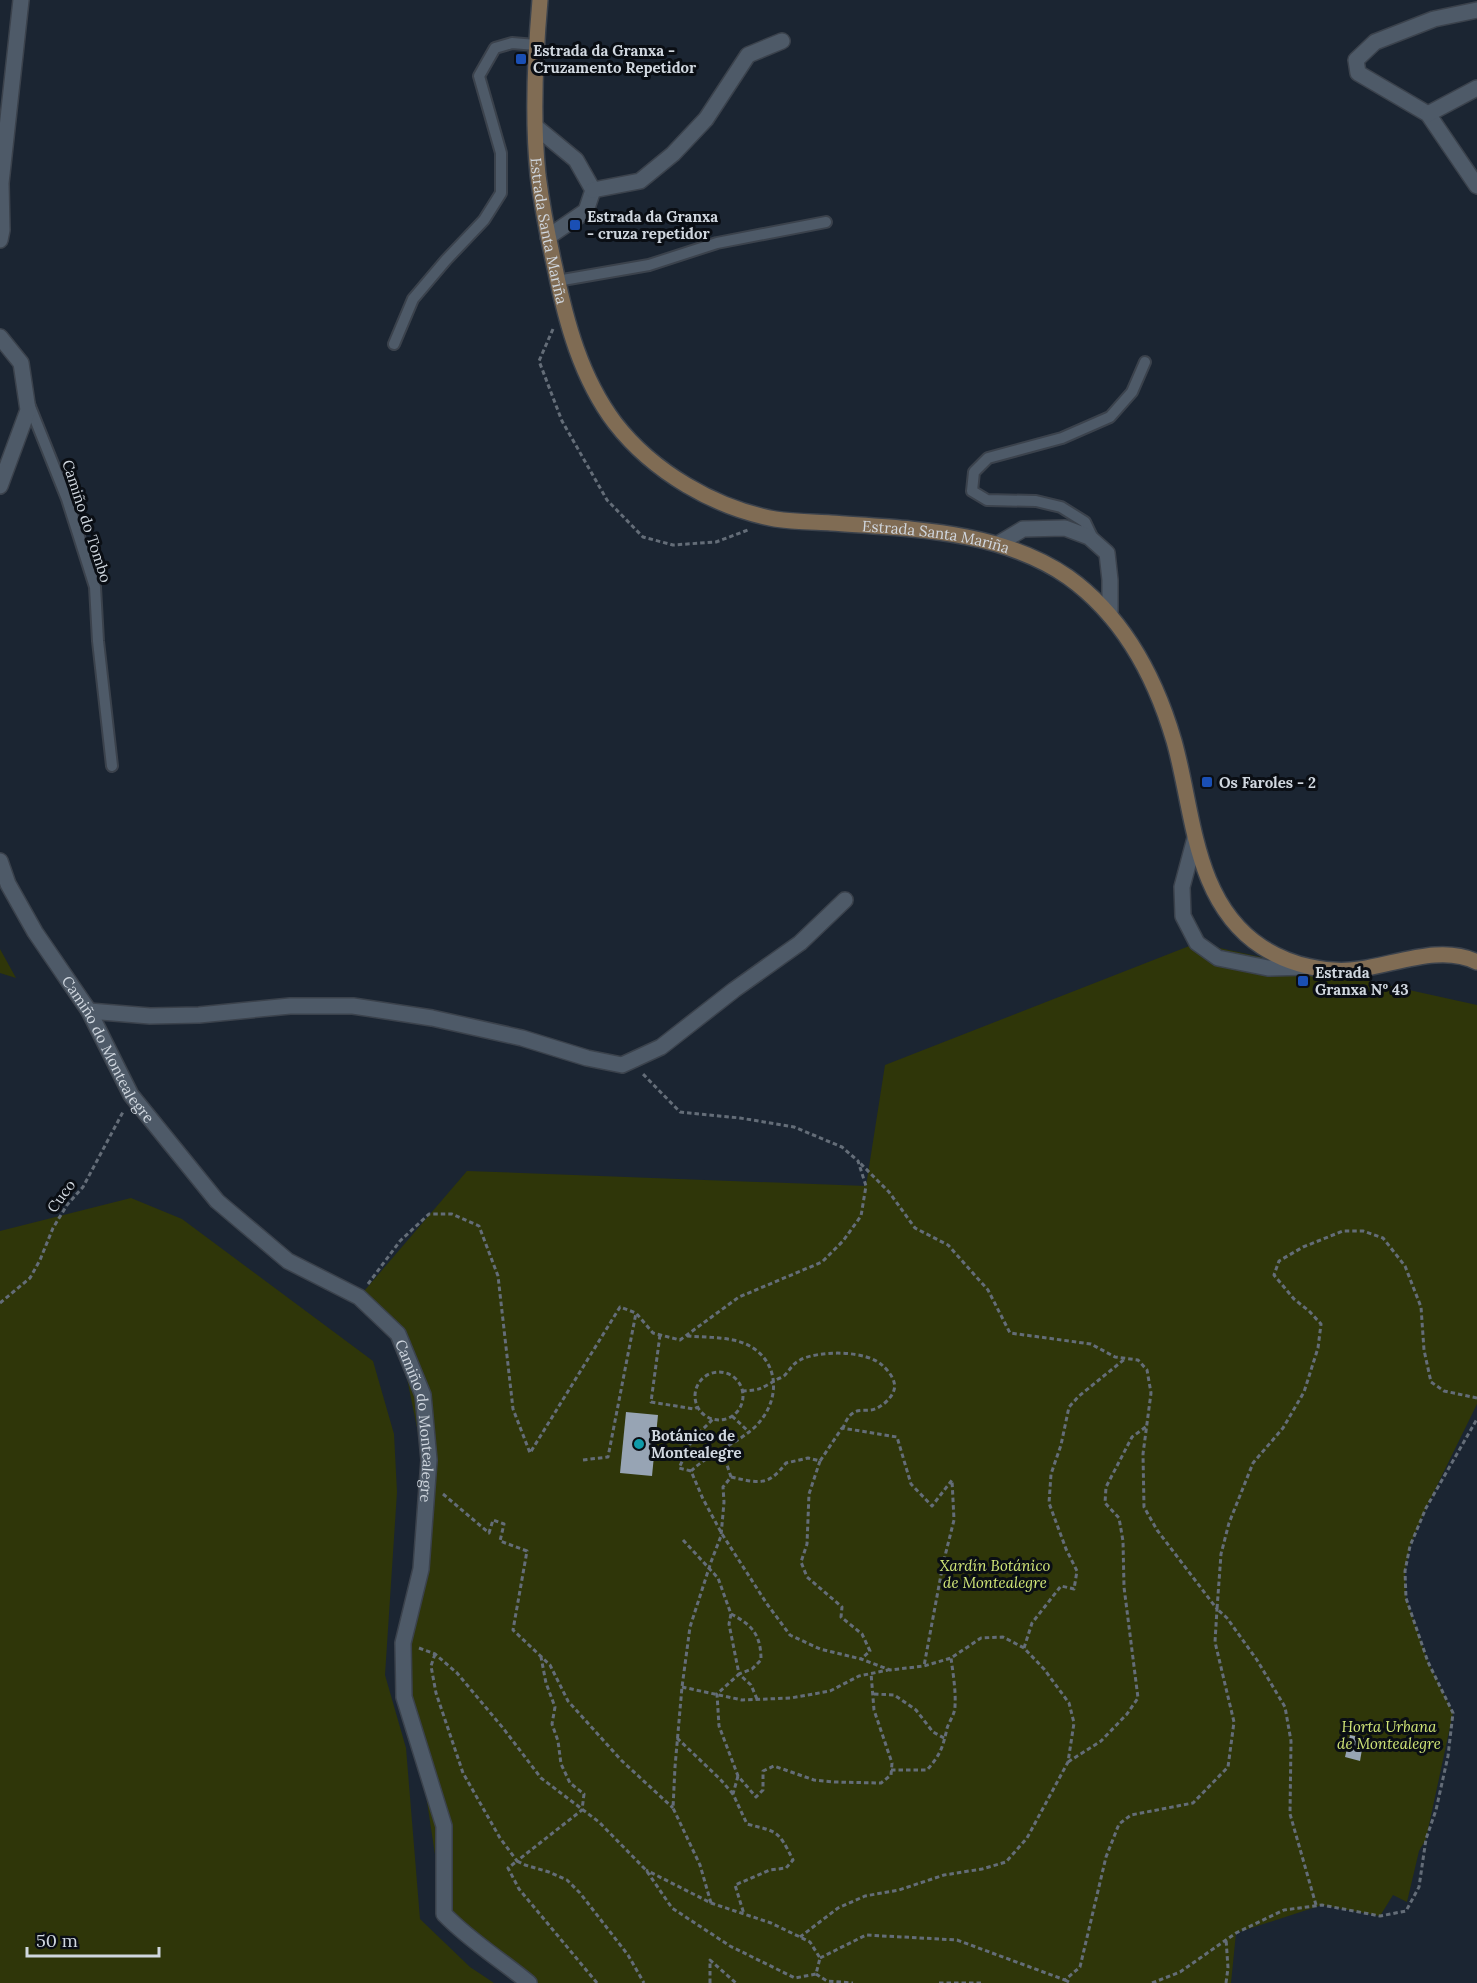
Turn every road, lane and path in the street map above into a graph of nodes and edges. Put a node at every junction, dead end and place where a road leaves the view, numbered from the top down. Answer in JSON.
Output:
{"nodes":[{"id":1,"x":21,"y":0,"type":"edge"},
{"id":2,"x":540,"y":0,"type":"edge"},
{"id":3,"x":1477,"y":10,"type":"edge"},
{"id":4,"x":782,"y":41,"type":"dead end"},
{"id":5,"x":536,"y":45,"type":"junction"},
{"id":6,"x":1477,"y":88,"type":"edge"},
{"id":7,"x":1428,"y":114,"type":"junction"},
{"id":8,"x":536,"y":127,"type":"junction"},
{"id":9,"x":1477,"y":186,"type":"edge"},
{"id":10,"x":593,"y":190,"type":"junction"},
{"id":11,"x":826,"y":222,"type":"dead end"},
{"id":12,"x":1,"y":233,"type":"edge"},
{"id":13,"x":548,"y":237,"type":"junction"},
{"id":14,"x":557,"y":281,"type":"junction"},
{"id":15,"x":563,"y":309,"type":"junction"},
{"id":16,"x":0,"y":337,"type":"edge"},
{"id":17,"x":394,"y":344,"type":"dead end"},
{"id":18,"x":1145,"y":362,"type":"dead end"},
{"id":19,"x":26,"y":397,"type":"junction"},
{"id":20,"x":0,"y":486,"type":"edge"},
{"id":21,"x":749,"y":530,"type":"dead end"},
{"id":22,"x":1094,"y":542,"type":"junction"},
{"id":23,"x":998,"y":544,"type":"junction"},
{"id":24,"x":1110,"y":616,"type":"junction"},
{"id":25,"x":112,"y":766,"type":"dead end"},
{"id":26,"x":1195,"y":838,"type":"junction"},
{"id":27,"x":0,"y":861,"type":"edge"},
{"id":28,"x":845,"y":900,"type":"dead end"},
{"id":29,"x":1477,"y":962,"type":"edge"},
{"id":30,"x":1310,"y":967,"type":"junction"},
{"id":31,"x":89,"y":1011,"type":"junction"},
{"id":32,"x":630,"y":1061,"type":"junction"},
{"id":33,"x":131,"y":1095,"type":"junction"},
{"id":34,"x":858,"y":1161,"type":"junction"},
{"id":35,"x":359,"y":1297,"type":"junction"},
{"id":36,"x":0,"y":1303,"type":"edge"},
{"id":37,"x":636,"y":1313,"type":"junction"},
{"id":38,"x":660,"y":1335,"type":"junction"},
{"id":39,"x":686,"y":1336,"type":"junction"},
{"id":40,"x":1126,"y":1358,"type":"junction"},
{"id":41,"x":775,"y":1380,"type":"junction"},
{"id":42,"x":742,"y":1391,"type":"junction"},
{"id":43,"x":1477,"y":1398,"type":"edge"},
{"id":44,"x":698,"y":1407,"type":"junction"},
{"id":45,"x":732,"y":1416,"type":"junction"},
{"id":46,"x":713,"y":1419,"type":"junction"},
{"id":47,"x":1477,"y":1419,"type":"edge"},
{"id":48,"x":1147,"y":1426,"type":"junction"},
{"id":49,"x":842,"y":1428,"type":"junction"},
{"id":50,"x":748,"y":1431,"type":"junction"},
{"id":51,"x":722,"y":1450,"type":"junction"},
{"id":52,"x":583,"y":1460,"type":"dead end"},
{"id":53,"x":820,"y":1461,"type":"junction"},
{"id":54,"x":691,"y":1471,"type":"junction"},
{"id":55,"x":731,"y":1477,"type":"junction"},
{"id":56,"x":428,"y":1482,"type":"junction"},
{"id":57,"x":722,"y":1534,"type":"junction"},
{"id":58,"x":683,"y":1540,"type":"dead end"},
{"id":59,"x":709,"y":1568,"type":"junction"},
{"id":60,"x":1217,"y":1609,"type":"junction"},
{"id":61,"x":731,"y":1614,"type":"junction"},
{"id":62,"x":403,"y":1643,"type":"junction"},
{"id":63,"x":1024,"y":1648,"type":"junction"},
{"id":64,"x":435,"y":1653,"type":"junction"},
{"id":65,"x":541,"y":1657,"type":"junction"},
{"id":66,"x":951,"y":1658,"type":"junction"},
{"id":67,"x":861,"y":1659,"type":"junction"},
{"id":68,"x":924,"y":1666,"type":"junction"},
{"id":69,"x":890,"y":1670,"type":"junction"},
{"id":70,"x":871,"y":1673,"type":"junction"},
{"id":71,"x":739,"y":1674,"type":"junction"},
{"id":72,"x":682,"y":1687,"type":"junction"},
{"id":73,"x":717,"y":1694,"type":"junction"},
{"id":74,"x":873,"y":1694,"type":"junction"},
{"id":75,"x":757,"y":1700,"type":"junction"},
{"id":76,"x":677,"y":1738,"type":"junction"},
{"id":77,"x":946,"y":1739,"type":"junction"},
{"id":78,"x":1068,"y":1762,"type":"junction"},
{"id":79,"x":891,"y":1770,"type":"junction"},
{"id":80,"x":738,"y":1776,"type":"junction"},
{"id":81,"x":733,"y":1794,"type":"junction"},
{"id":82,"x":673,"y":1808,"type":"junction"},
{"id":83,"x":582,"y":1810,"type":"junction"},
{"id":84,"x":518,"y":1861,"type":"junction"},
{"id":85,"x":646,"y":1870,"type":"junction"},
{"id":86,"x":711,"y":1903,"type":"junction"},
{"id":87,"x":1316,"y":1905,"type":"junction"},
{"id":88,"x":744,"y":1914,"type":"junction"},
{"id":89,"x":800,"y":1937,"type":"junction"},
{"id":90,"x":1226,"y":1940,"type":"junction"},
{"id":91,"x":820,"y":1958,"type":"junction"},
{"id":92,"x":816,"y":1974,"type":"junction"},
{"id":93,"x":795,"y":1978,"type":"junction"},
{"id":94,"x":1065,"y":1980,"type":"junction"},
{"id":95,"x":529,"y":1983,"type":"edge"},
{"id":96,"x":597,"y":1983,"type":"edge"},
{"id":97,"x":644,"y":1983,"type":"edge"},
{"id":98,"x":710,"y":1983,"type":"edge"},
{"id":99,"x":736,"y":1983,"type":"edge"},
{"id":100,"x":795,"y":1983,"type":"edge"},
{"id":101,"x":853,"y":1983,"type":"edge"},
{"id":102,"x":939,"y":1983,"type":"edge"},
{"id":103,"x":984,"y":1983,"type":"edge"},
{"id":104,"x":1071,"y":1983,"type":"edge"},
{"id":105,"x":1152,"y":1983,"type":"edge"},
{"id":106,"x":1226,"y":1983,"type":"edge"}],
"edges":[{"from":1,"to":12,"type":"street"},
{"from":2,"to":5,"type":"main road","name":"Estrada Santa Mariña"},
{"from":3,"to":7,"type":"street"},
{"from":4,"to":10,"type":"street"},
{"from":5,"to":8,"type":"main road","name":"Estrada Santa Mariña"},
{"from":5,"to":17,"type":"lane"},
{"from":6,"to":7,"type":"street"},
{"from":7,"to":9,"type":"street"},
{"from":8,"to":10,"type":"street"},
{"from":8,"to":13,"type":"main road","name":"Estrada Santa Mariña"},
{"from":10,"to":13,"type":"street"},
{"from":11,"to":14,"type":"lane"},
{"from":13,"to":14,"type":"main road","name":"Estrada Santa Mariña"},
{"from":14,"to":15,"type":"main road","name":"Estrada Santa Mariña"},
{"from":15,"to":21,"type":"path"},
{"from":15,"to":23,"type":"main road","name":"Estrada Santa Mariña"},
{"from":16,"to":19,"type":"street"},
{"from":18,"to":22,"type":"lane"},
{"from":19,"to":20,"type":"street"},
{"from":19,"to":25,"type":"lane","name":"Camiño do Tombo"},
{"from":22,"to":23,"type":"street"},
{"from":22,"to":24,"type":"street"},
{"from":23,"to":24,"type":"main road","name":"Estrada Santa Mariña"},
{"from":24,"to":26,"type":"main road","name":"Estrada Santa Mariña"},
{"from":26,"to":30,"type":"main road","name":"Estrada Santa Mariña"},
{"from":26,"to":30,"type":"street"},
{"from":27,"to":31,"type":"street","name":"Camiño do Montealegre"},
{"from":28,"to":32,"type":"street"},
{"from":29,"to":30,"type":"main road","name":"Estrada Santa Mariña"},
{"from":31,"to":32,"type":"street"},
{"from":31,"to":33,"type":"street","name":"Camiño do Montealegre"},
{"from":32,"to":34,"type":"path"},
{"from":33,"to":35,"type":"street","name":"Camiño do Montealegre"},
{"from":33,"to":36,"type":"path","name":"Cuco"},
{"from":34,"to":39,"type":"path"},
{"from":34,"to":40,"type":"path"},
{"from":35,"to":37,"type":"path"},
{"from":35,"to":56,"type":"street","name":"Camiño do Montealegre"},
{"from":37,"to":38,"type":"path"},
{"from":37,"to":52,"type":"path"},
{"from":38,"to":39,"type":"path"},
{"from":38,"to":44,"type":"path"},
{"from":39,"to":41,"type":"path"},
{"from":40,"to":48,"type":"path"},
{"from":40,"to":63,"type":"path"},
{"from":41,"to":42,"type":"path"},
{"from":41,"to":49,"type":"path"},
{"from":41,"to":50,"type":"path"},
{"from":42,"to":44,"type":"path"},
{"from":42,"to":45,"type":"path"},
{"from":43,"to":60,"type":"path"},
{"from":44,"to":46,"type":"path"},
{"from":45,"to":46,"type":"path"},
{"from":45,"to":50,"type":"path"},
{"from":46,"to":54,"type":"path"},
{"from":47,"to":87,"type":"path"},
{"from":48,"to":60,"type":"path"},
{"from":48,"to":78,"type":"path"},
{"from":49,"to":53,"type":"path"},
{"from":49,"to":68,"type":"path"},
{"from":50,"to":51,"type":"path"},
{"from":51,"to":54,"type":"path"},
{"from":51,"to":55,"type":"path"},
{"from":53,"to":55,"type":"path"},
{"from":53,"to":67,"type":"path"},
{"from":54,"to":57,"type":"path"},
{"from":55,"to":57,"type":"path"},
{"from":56,"to":62,"type":"street","name":"Camiño do Montealegre"},
{"from":56,"to":65,"type":"path"},
{"from":57,"to":59,"type":"path"},
{"from":57,"to":67,"type":"path"},
{"from":58,"to":59,"type":"path"},
{"from":59,"to":61,"type":"path"},
{"from":59,"to":72,"type":"path"},
{"from":60,"to":87,"type":"path"},
{"from":60,"to":94,"type":"path"},
{"from":61,"to":71,"type":"path"},
{"from":61,"to":71,"type":"path"},
{"from":62,"to":64,"type":"path"},
{"from":62,"to":95,"type":"street","name":"Camiño do Montealegre"},
{"from":63,"to":66,"type":"path"},
{"from":63,"to":78,"type":"path"},
{"from":64,"to":83,"type":"path"},
{"from":64,"to":84,"type":"path"},
{"from":65,"to":82,"type":"path"},
{"from":65,"to":83,"type":"path"},
{"from":66,"to":68,"type":"path"},
{"from":66,"to":77,"type":"path"},
{"from":67,"to":69,"type":"path"},
{"from":68,"to":69,"type":"path"},
{"from":69,"to":70,"type":"path"},
{"from":70,"to":74,"type":"path"},
{"from":70,"to":75,"type":"path"},
{"from":71,"to":73,"type":"path"},
{"from":71,"to":75,"type":"path"},
{"from":72,"to":73,"type":"path"},
{"from":72,"to":76,"type":"path"},
{"from":73,"to":75,"type":"path"},
{"from":73,"to":80,"type":"path"},
{"from":74,"to":77,"type":"path"},
{"from":74,"to":79,"type":"path"},
{"from":76,"to":81,"type":"path"},
{"from":76,"to":82,"type":"path"},
{"from":77,"to":79,"type":"path"},
{"from":78,"to":89,"type":"path"},
{"from":79,"to":80,"type":"path"},
{"from":80,"to":81,"type":"path"},
{"from":81,"to":88,"type":"path"},
{"from":82,"to":86,"type":"path"},
{"from":83,"to":84,"type":"path"},
{"from":83,"to":85,"type":"path"},
{"from":84,"to":96,"type":"path"},
{"from":84,"to":97,"type":"path"},
{"from":85,"to":86,"type":"path"},
{"from":85,"to":93,"type":"path"},
{"from":86,"to":88,"type":"path"},
{"from":87,"to":90,"type":"path"},
{"from":88,"to":89,"type":"path"},
{"from":89,"to":91,"type":"path"},
{"from":90,"to":105,"type":"path"},
{"from":90,"to":106,"type":"path"},
{"from":91,"to":92,"type":"path"},
{"from":91,"to":94,"type":"path"},
{"from":92,"to":93,"type":"path"},
{"from":92,"to":101,"type":"path"},
{"from":93,"to":100,"type":"path"},
{"from":94,"to":104,"type":"path"},
{"from":98,"to":99,"type":"path"},
{"from":102,"to":103,"type":"path"}]}
